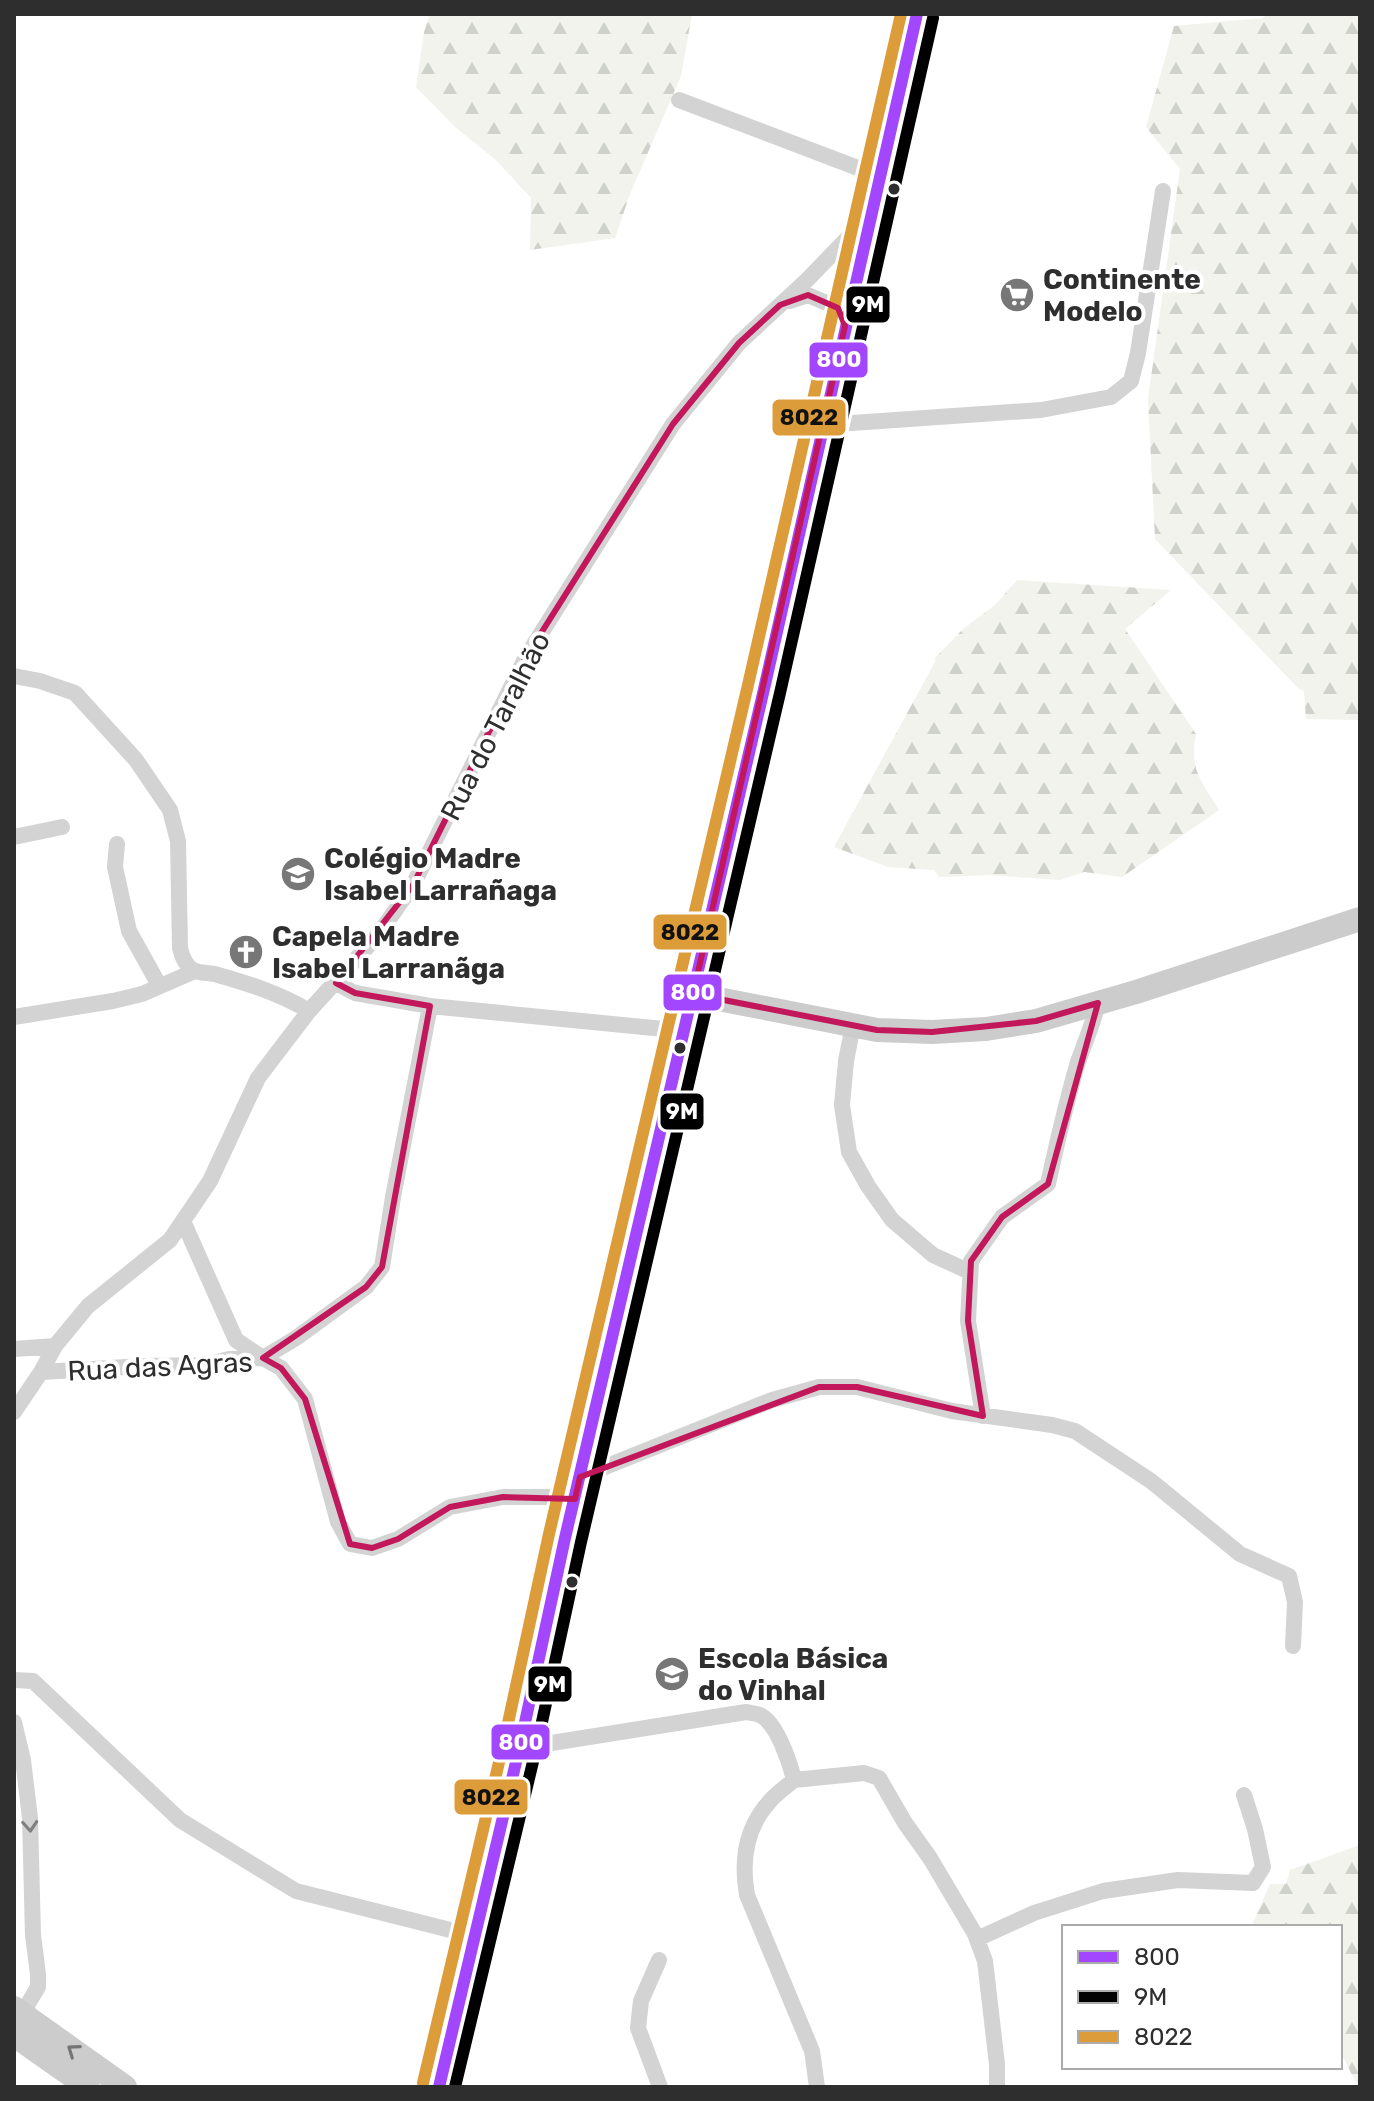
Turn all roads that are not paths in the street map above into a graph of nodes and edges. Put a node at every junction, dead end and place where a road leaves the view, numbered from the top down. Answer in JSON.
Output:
{"nodes":[{"id":1,"x":917,"y":14,"type":"edge"},
{"id":2,"x":679,"y":100,"type":"dead end"},
{"id":3,"x":879,"y":176,"type":"junction"},
{"id":4,"x":1163,"y":191,"type":"dead end"},
{"id":5,"x":870,"y":215,"type":"junction"},
{"id":6,"x":780,"y":305,"type":"junction"},
{"id":7,"x":845,"y":326,"type":"junction"},
{"id":8,"x":823,"y":425,"type":"junction"},
{"id":9,"x":14,"y":676,"type":"edge"},
{"id":10,"x":62,"y":827,"type":"dead end"},
{"id":11,"x":14,"y":837,"type":"edge"},
{"id":12,"x":117,"y":844,"type":"dead end"},
{"id":13,"x":1360,"y":919,"type":"edge"},
{"id":14,"x":195,"y":971,"type":"junction"},
{"id":15,"x":336,"y":983,"type":"junction"},
{"id":16,"x":159,"y":985,"type":"junction"},
{"id":17,"x":693,"y":994,"type":"junction"},
{"id":18,"x":1098,"y":1003,"type":"junction"},
{"id":19,"x":430,"y":1006,"type":"junction"},
{"id":20,"x":309,"y":1011,"type":"junction"},
{"id":21,"x":14,"y":1017,"type":"edge"},
{"id":22,"x":853,"y":1025,"type":"junction"},
{"id":23,"x":684,"y":1031,"type":"junction"},
{"id":24,"x":183,"y":1221,"type":"junction"},
{"id":25,"x":970,"y":1272,"type":"junction"},
{"id":26,"x":55,"y":1346,"type":"junction"},
{"id":27,"x":14,"y":1349,"type":"edge"},
{"id":28,"x":263,"y":1358,"type":"junction"},
{"id":29,"x":41,"y":1372,"type":"junction"},
{"id":30,"x":14,"y":1412,"type":"edge"},
{"id":31,"x":983,"y":1416,"type":"junction"},
{"id":32,"x":577,"y":1488,"type":"junction"},
{"id":33,"x":1293,"y":1646,"type":"dead end"},
{"id":34,"x":14,"y":1680,"type":"edge"},
{"id":35,"x":14,"y":1722,"type":"edge"},
{"id":36,"x":521,"y":1741,"type":"junction"},
{"id":37,"x":794,"y":1780,"type":"junction"},
{"id":38,"x":1244,"y":1795,"type":"dead end"},
{"id":39,"x":474,"y":1936,"type":"junction"},
{"id":40,"x":977,"y":1939,"type":"junction"},
{"id":41,"x":659,"y":1960,"type":"dead end"},
{"id":42,"x":17,"y":2019,"type":"edge"},
{"id":43,"x":87,"y":2087,"type":"edge"},
{"id":44,"x":125,"y":2087,"type":"edge"},
{"id":45,"x":439,"y":2087,"type":"edge"},
{"id":46,"x":660,"y":2087,"type":"edge"},
{"id":47,"x":817,"y":2087,"type":"edge"},
{"id":48,"x":997,"y":2087,"type":"edge"}],
"edges":[{"from":1,"to":3,"type":"street"},
{"from":2,"to":3,"type":"street"},
{"from":3,"to":5,"type":"street"},
{"from":4,"to":8,"type":"street"},
{"from":5,"to":6,"type":"street","name":"Rua do Taralhão"},
{"from":5,"to":7,"type":"street"},
{"from":6,"to":7,"type":"street"},
{"from":6,"to":15,"type":"street","name":"Rua do Taralhão"},
{"from":7,"to":8,"type":"street"},
{"from":8,"to":17,"type":"street"},
{"from":9,"to":14,"type":"street"},
{"from":10,"to":11,"type":"street"},
{"from":12,"to":16,"type":"street"},
{"from":13,"to":18,"type":"street"},
{"from":14,"to":16,"type":"street"},
{"from":14,"to":20,"type":"street"},
{"from":15,"to":19,"type":"street"},
{"from":15,"to":20,"type":"street","name":"Rua do Taralhão"},
{"from":16,"to":21,"type":"street"},
{"from":17,"to":22,"type":"street"},
{"from":17,"to":23,"type":"street"},
{"from":18,"to":22,"type":"street"},
{"from":18,"to":25,"type":"street"},
{"from":19,"to":23,"type":"street"},
{"from":19,"to":28,"type":"street"},
{"from":20,"to":24,"type":"street","name":"Rua do Taralhão"},
{"from":22,"to":25,"type":"street"},
{"from":23,"to":32,"type":"street"},
{"from":24,"to":26,"type":"street","name":"Rua do Taralhão"},
{"from":24,"to":28,"type":"street"},
{"from":25,"to":31,"type":"street"},
{"from":26,"to":27,"type":"street"},
{"from":26,"to":29,"type":"street","name":"Rua do Taralhão"},
{"from":28,"to":29,"type":"street","name":"Rua das Agras"},
{"from":28,"to":32,"type":"street","name":"Rua das Agras"},
{"from":29,"to":30,"type":"street","name":"Rua do Taralhão"},
{"from":31,"to":32,"type":"street"},
{"from":31,"to":33,"type":"street"},
{"from":32,"to":36,"type":"street"},
{"from":34,"to":39,"type":"street"},
{"from":35,"to":42,"type":"street","one_way":true},
{"from":36,"to":37,"type":"street"},
{"from":36,"to":39,"type":"street"},
{"from":37,"to":40,"type":"street"},
{"from":37,"to":47,"type":"street"},
{"from":38,"to":40,"type":"street"},
{"from":39,"to":45,"type":"street"},
{"from":40,"to":48,"type":"street"},
{"from":41,"to":46,"type":"street"},
{"from":42,"to":43,"type":"street"},
{"from":44,"to":42,"type":"street","one_way":true}]}
